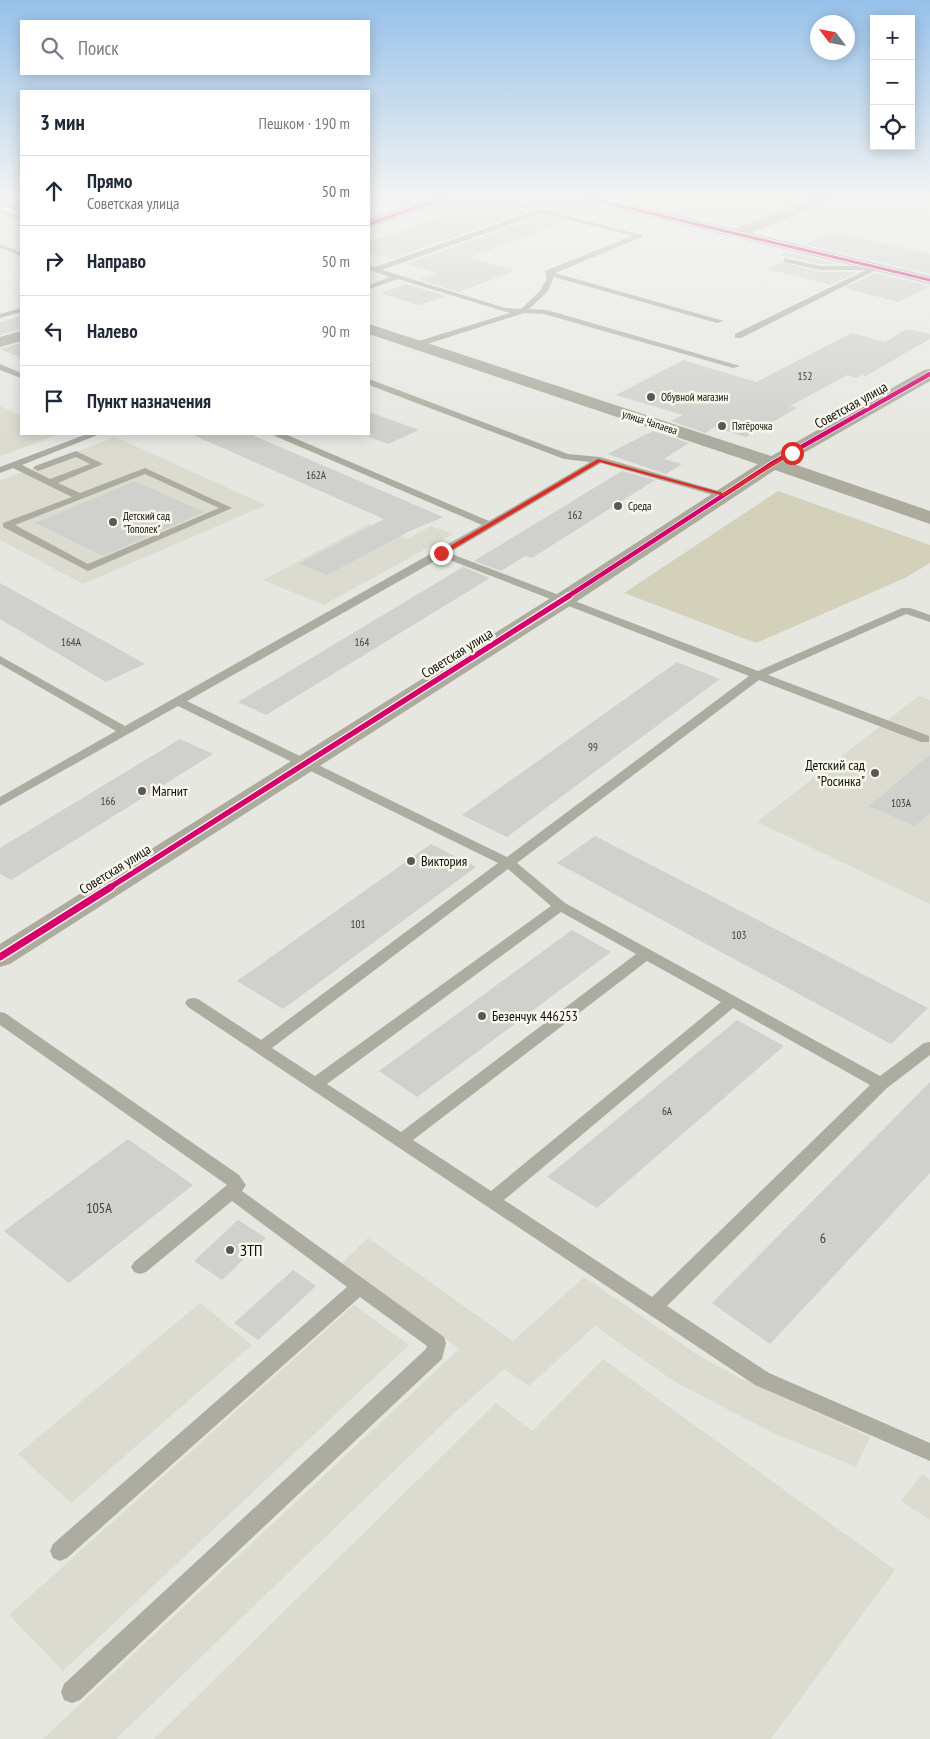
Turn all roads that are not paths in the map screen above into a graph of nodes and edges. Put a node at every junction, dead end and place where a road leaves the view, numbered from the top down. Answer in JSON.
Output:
{"nodes":[{"id":1,"x":550,"y":276,"type":"edge"},
{"id":2,"x":559,"y":276,"type":"edge"},
{"id":3,"x":859,"y":276,"type":"edge"},
{"id":4,"x":913,"y":276,"type":"edge"},
{"id":5,"x":397,"y":277,"type":"joint"},
{"id":6,"x":930,"y":280,"type":"edge"},
{"id":7,"x":370,"y":287,"type":"edge"},
{"id":8,"x":20,"y":310,"type":"edge"},
{"id":9,"x":523,"y":310,"type":"junction"},
{"id":10,"x":0,"y":316,"type":"edge"},
{"id":11,"x":720,"y":321,"type":"dead end"},
{"id":12,"x":371,"y":331,"type":"edge"},
{"id":13,"x":20,"y":336,"type":"edge"},
{"id":14,"x":738,"y":336,"type":"dead end"},
{"id":15,"x":0,"y":342,"type":"edge"},
{"id":16,"x":415,"y":345,"type":"junction"},
{"id":17,"x":736,"y":366,"type":"dead end"},
{"id":18,"x":0,"y":367,"type":"edge"},
{"id":19,"x":930,"y":374,"type":"edge"},
{"id":20,"x":20,"y":376,"type":"edge"},
{"id":21,"x":370,"y":382,"type":"edge"},
{"id":22,"x":92,"y":435,"type":"edge"},
{"id":23,"x":280,"y":435,"type":"edge"},
{"id":24,"x":600,"y":460,"type":"junction"},
{"id":25,"x":773,"y":463,"type":"junction"},
{"id":26,"x":6,"y":466,"type":"edge"},
{"id":27,"x":56,"y":481,"type":"junction"},
{"id":28,"x":724,"y":495,"type":"junction"},
{"id":29,"x":80,"y":496,"type":"junction"},
{"id":30,"x":930,"y":518,"type":"edge"},
{"id":31,"x":490,"y":525,"type":"junction"},
{"id":32,"x":441,"y":553,"type":"junction"},
{"id":33,"x":565,"y":599,"type":"junction"},
{"id":34,"x":930,"y":619,"type":"edge"},
{"id":35,"x":0,"y":659,"type":"edge"},
{"id":36,"x":758,"y":674,"type":"junction"},
{"id":37,"x":179,"y":702,"type":"junction"},
{"id":38,"x":126,"y":732,"type":"junction"},
{"id":39,"x":925,"y":740,"type":"dead end"},
{"id":40,"x":306,"y":763,"type":"junction"},
{"id":41,"x":0,"y":802,"type":"edge"},
{"id":42,"x":509,"y":863,"type":"junction"},
{"id":43,"x":560,"y":906,"type":"junction"},
{"id":44,"x":646,"y":954,"type":"junction"},
{"id":45,"x":0,"y":957,"type":"edge"},
{"id":46,"x":732,"y":1001,"type":"junction"},
{"id":47,"x":193,"y":1003,"type":"dead end"},
{"id":48,"x":0,"y":1017,"type":"edge"},
{"id":49,"x":261,"y":1048,"type":"junction"},
{"id":50,"x":930,"y":1048,"type":"edge"},
{"id":51,"x":315,"y":1084,"type":"junction"},
{"id":52,"x":881,"y":1084,"type":"junction"},
{"id":53,"x":401,"y":1141,"type":"junction"},
{"id":54,"x":232,"y":1192,"type":"junction"},
{"id":55,"x":491,"y":1201,"type":"junction"},
{"id":56,"x":140,"y":1267,"type":"dead end"},
{"id":57,"x":360,"y":1286,"type":"junction"},
{"id":58,"x":653,"y":1308,"type":"junction"},
{"id":59,"x":930,"y":1452,"type":"edge"},
{"id":60,"x":60,"y":1551,"type":"dead end"},
{"id":61,"x":72,"y":1692,"type":"dead end"}],
"edges":[{"from":1,"to":9,"type":"lane"},
{"from":2,"to":11,"type":"lane"},
{"from":3,"to":14,"type":"lane"},
{"from":4,"to":6,"type":"street"},
{"from":5,"to":7,"type":"lane"},
{"from":5,"to":9,"type":"lane"},
{"from":8,"to":10,"type":"lane"},
{"from":9,"to":16,"type":"lane"},
{"from":9,"to":17,"type":"lane"},
{"from":12,"to":16,"type":"street","name":"улица Чапаева"},
{"from":13,"to":15,"type":"street"},
{"from":16,"to":25,"type":"street","name":"улица Чапаева"},
{"from":18,"to":20,"type":"lane"},
{"from":19,"to":25,"type":"street","name":"Советская улица"},
{"from":21,"to":24,"type":"lane"},
{"from":22,"to":26,"type":"lane"},
{"from":23,"to":31,"type":"lane"},
{"from":24,"to":28,"type":"lane"},
{"from":24,"to":31,"type":"lane"},
{"from":25,"to":28,"type":"street","name":"Советская улица"},
{"from":25,"to":30,"type":"street","name":"улица Чапаева"},
{"from":26,"to":27,"type":"lane"},
{"from":27,"to":27,"type":"lane"},
{"from":27,"to":29,"type":"lane"},
{"from":28,"to":33,"type":"street","name":"Советская улица"},
{"from":29,"to":29,"type":"lane"},
{"from":31,"to":32,"type":"lane"},
{"from":32,"to":33,"type":"lane"},
{"from":32,"to":37,"type":"lane"},
{"from":33,"to":36,"type":"lane"},
{"from":33,"to":40,"type":"street","name":"Советская улица"},
{"from":34,"to":36,"type":"lane"},
{"from":35,"to":38,"type":"lane"},
{"from":36,"to":39,"type":"lane"},
{"from":36,"to":42,"type":"lane"},
{"from":37,"to":38,"type":"lane"},
{"from":37,"to":40,"type":"lane"},
{"from":38,"to":41,"type":"lane"},
{"from":40,"to":42,"type":"lane"},
{"from":40,"to":45,"type":"street","name":"Советская улица"},
{"from":42,"to":43,"type":"lane"},
{"from":42,"to":49,"type":"lane"},
{"from":43,"to":44,"type":"lane"},
{"from":43,"to":51,"type":"lane"},
{"from":44,"to":46,"type":"lane"},
{"from":44,"to":53,"type":"lane"},
{"from":46,"to":52,"type":"lane"},
{"from":46,"to":55,"type":"lane"},
{"from":47,"to":49,"type":"lane"},
{"from":48,"to":54,"type":"lane"},
{"from":49,"to":51,"type":"lane"},
{"from":50,"to":52,"type":"lane"},
{"from":51,"to":53,"type":"lane"},
{"from":52,"to":58,"type":"lane"},
{"from":53,"to":55,"type":"lane"},
{"from":54,"to":56,"type":"lane"},
{"from":54,"to":57,"type":"lane"},
{"from":55,"to":58,"type":"lane"},
{"from":57,"to":60,"type":"lane"},
{"from":57,"to":61,"type":"lane"},
{"from":58,"to":59,"type":"lane"}]}
